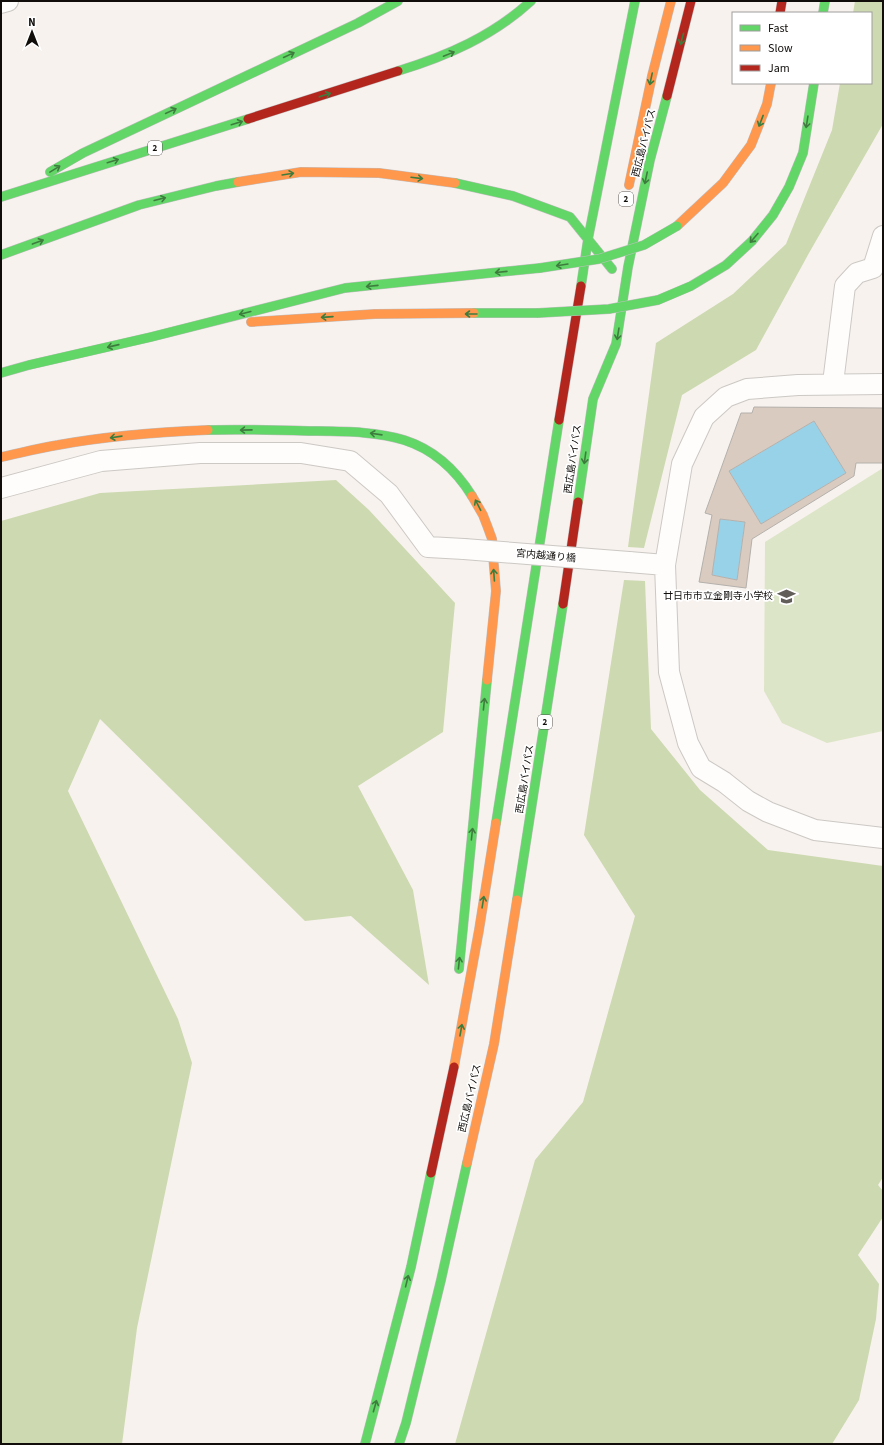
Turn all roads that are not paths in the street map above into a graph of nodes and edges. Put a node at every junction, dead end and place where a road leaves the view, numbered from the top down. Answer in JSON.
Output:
{"nodes":[{"id":1,"x":8,"y":1,"type":"edge"},
{"id":2,"x":398,"y":1,"type":"edge"},
{"id":3,"x":531,"y":1,"type":"edge"},
{"id":4,"x":635,"y":1,"type":"edge"},
{"id":5,"x":642,"y":1,"type":"edge"},
{"id":6,"x":671,"y":1,"type":"edge"},
{"id":7,"x":691,"y":1,"type":"edge"},
{"id":8,"x":782,"y":1,"type":"edge"},
{"id":9,"x":825,"y":1,"type":"edge"},
{"id":10,"x":1,"y":3,"type":"edge"},
{"id":11,"x":780,"y":12,"type":"edge"},
{"id":12,"x":823,"y":12,"type":"edge"},
{"id":13,"x":625,"y":53,"type":"junction"},
{"id":14,"x":771,"y":84,"type":"edge"},
{"id":15,"x":814,"y":84,"type":"edge"},
{"id":16,"x":22,"y":190,"type":"junction"},
{"id":17,"x":628,"y":192,"type":"dead end"},
{"id":18,"x":1,"y":197,"type":"edge"},
{"id":19,"x":883,"y":236,"type":"edge"},
{"id":20,"x":588,"y":239,"type":"junction"},
{"id":21,"x":617,"y":246,"type":"dead end"},
{"id":22,"x":1,"y":255,"type":"edge"},
{"id":23,"x":878,"y":268,"type":"edge"},
{"id":24,"x":608,"y":300,"type":"dead end"},
{"id":25,"x":605,"y":315,"type":"dead end"},
{"id":26,"x":151,"y":337,"type":"junction"},
{"id":27,"x":599,"y":361,"type":"dead end"},
{"id":28,"x":1,"y":373,"type":"edge"},
{"id":29,"x":833,"y":383,"type":"junction"},
{"id":30,"x":883,"y":384,"type":"edge"},
{"id":31,"x":593,"y":399,"type":"junction"},
{"id":32,"x":1,"y":457,"type":"edge"},
{"id":33,"x":1,"y":488,"type":"edge"},
{"id":34,"x":665,"y":565,"type":"junction"},
{"id":35,"x":883,"y":838,"type":"edge"},
{"id":36,"x":458,"y":980,"type":"dead end"},
{"id":37,"x":454,"y":1020,"type":"dead end"},
{"id":38,"x":432,"y":1168,"type":"junction"},
{"id":39,"x":365,"y":1444,"type":"edge"},
{"id":40,"x":399,"y":1444,"type":"edge"}],
"edges":[{"from":1,"to":10,"type":"street"},
{"from":16,"to":2,"type":"highway","one_way":true},
{"from":16,"to":3,"type":"highway","number":"2","one_way":true},
{"from":4,"to":13,"type":"highway","name":"西広島バイパス"},
{"from":5,"to":13,"type":"highway"},
{"from":6,"to":17,"type":"highway","number":"2","one_way":true},
{"from":7,"to":31,"type":"highway","name":"西広島バイパス","number":"2","one_way":true},
{"from":8,"to":11,"type":"highway"},
{"from":9,"to":12,"type":"highway"},
{"from":13,"to":20,"type":"highway","name":"西広島バイパス"},
{"from":14,"to":26,"type":"highway","one_way":true,"bridge":true},
{"from":15,"to":26,"type":"highway","one_way":true,"bridge":true},
{"from":16,"to":18,"type":"highway","number":"2"},
{"from":19,"to":23,"type":"street"},
{"from":20,"to":21,"type":"highway"},
{"from":22,"to":20,"type":"highway","one_way":true},
{"from":38,"to":20,"type":"highway","name":"西広島バイパス","one_way":true},
{"from":23,"to":29,"type":"street"},
{"from":24,"to":25,"type":"highway"},
{"from":26,"to":28,"type":"highway","one_way":true},
{"from":27,"to":31,"type":"highway","number":"2"},
{"from":29,"to":30,"type":"street"},
{"from":29,"to":34,"type":"street"},
{"from":31,"to":40,"type":"highway","name":"西広島バイパス","number":"2","one_way":true},
{"from":36,"to":32,"type":"highway","one_way":true},
{"from":33,"to":34,"type":"street","name":"宮内越通り橋","bridge":true},
{"from":34,"to":35,"type":"street"},
{"from":37,"to":38,"type":"highway"},
{"from":39,"to":38,"type":"highway","name":"西広島バイパス","one_way":true}]}
